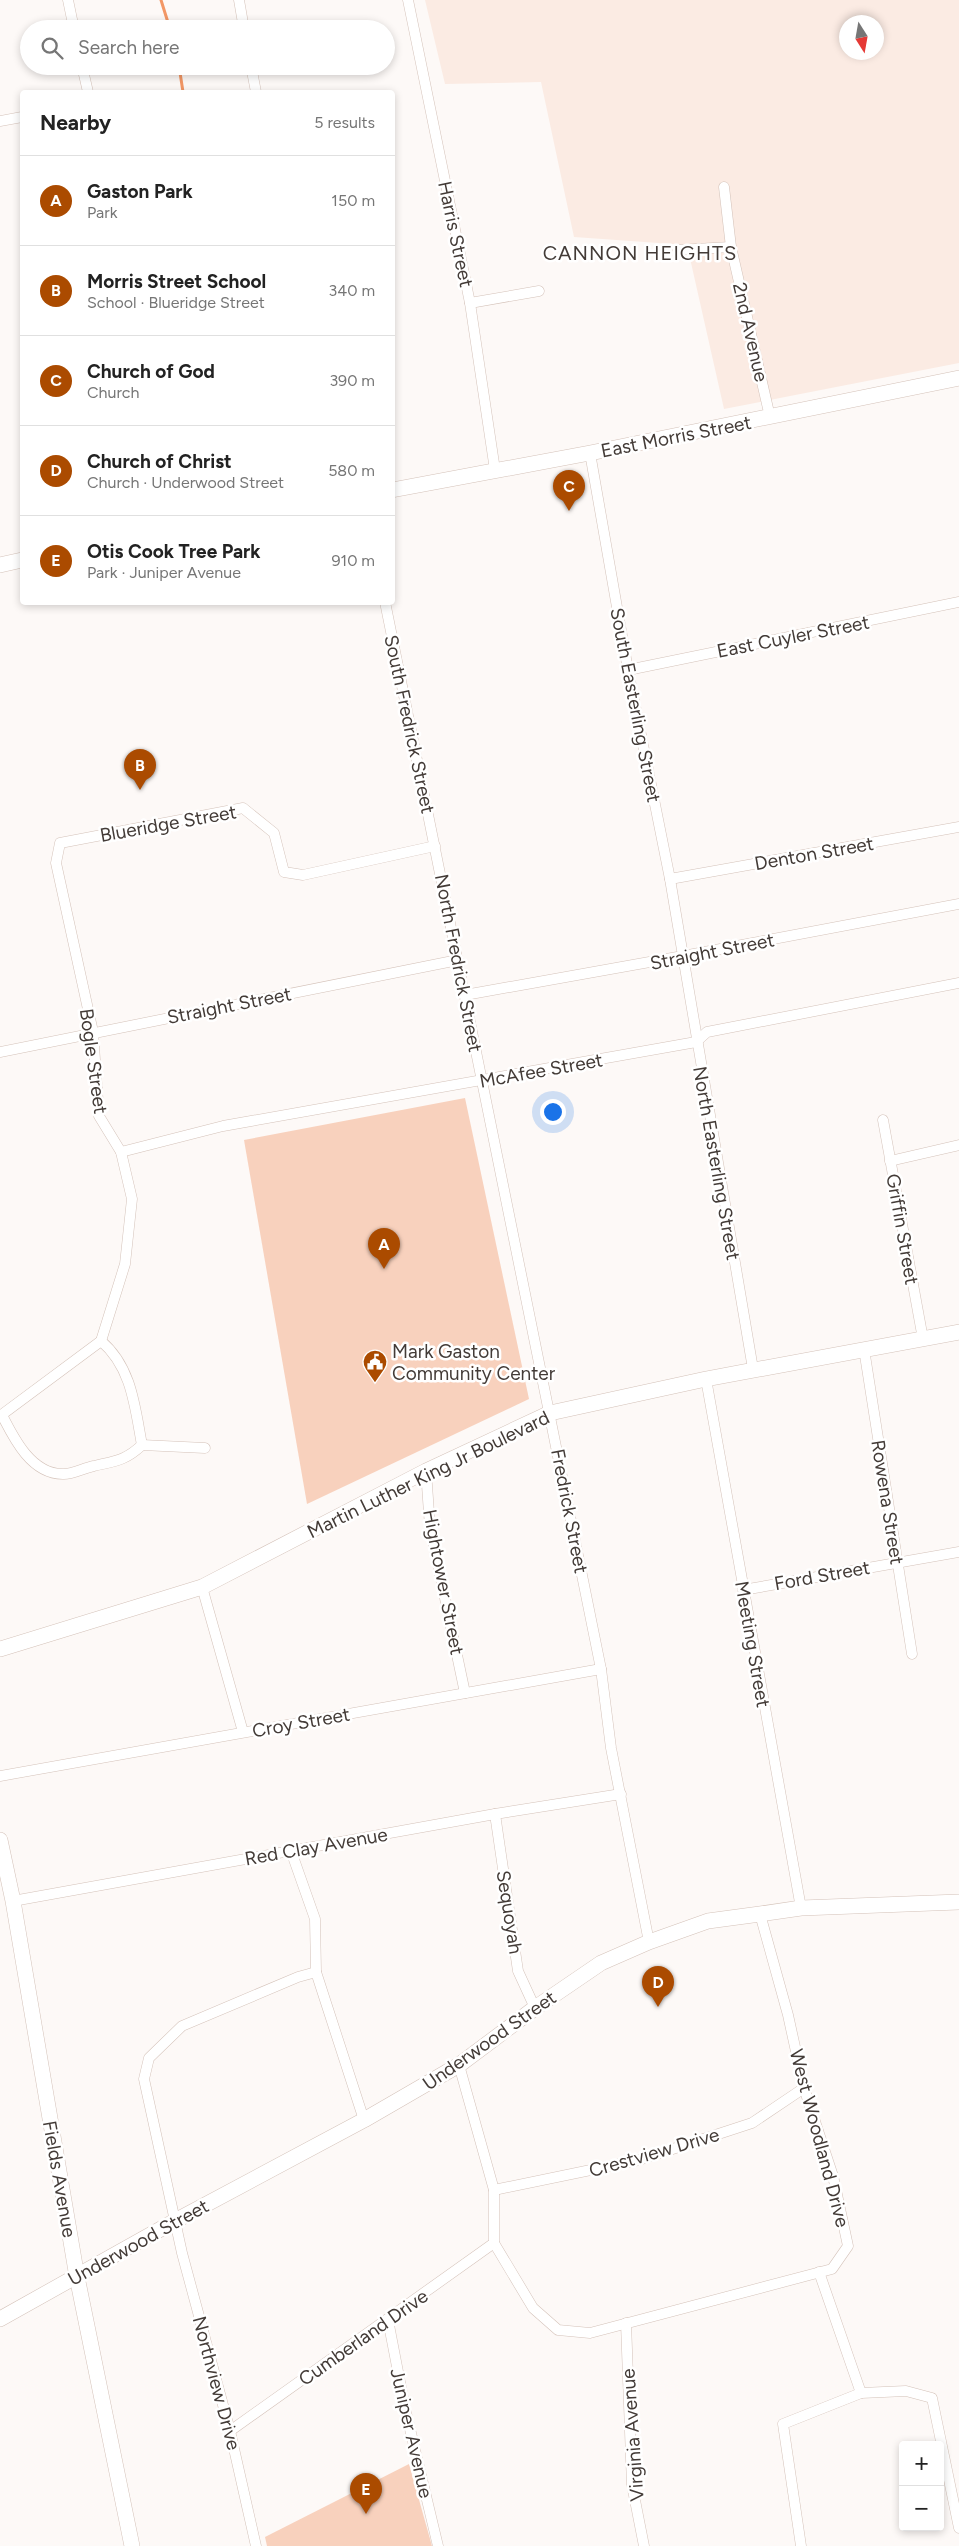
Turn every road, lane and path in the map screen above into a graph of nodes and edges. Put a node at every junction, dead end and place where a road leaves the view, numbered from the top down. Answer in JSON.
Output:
{"nodes":[{"id":1,"x":68,"y":0,"type":"edge"},
{"id":2,"x":238,"y":0,"type":"edge"},
{"id":3,"x":408,"y":0,"type":"edge"},
{"id":4,"x":72,"y":20,"type":"edge"},
{"id":5,"x":242,"y":20,"type":"edge"},
{"id":6,"x":84,"y":75,"type":"edge"},
{"id":7,"x":253,"y":75,"type":"edge"},
{"id":8,"x":88,"y":90,"type":"edge"},
{"id":9,"x":256,"y":90,"type":"edge"},
{"id":10,"x":20,"y":117,"type":"edge"},
{"id":11,"x":0,"y":121,"type":"edge"},
{"id":12,"x":724,"y":187,"type":"dead end"},
{"id":13,"x":731,"y":247,"type":"junction"},
{"id":14,"x":678,"y":250,"type":"dead end"},
{"id":15,"x":539,"y":291,"type":"dead end"},
{"id":16,"x":470,"y":303,"type":"junction"},
{"id":17,"x":959,"y":378,"type":"edge"},
{"id":18,"x":770,"y":417,"type":"junction"},
{"id":19,"x":590,"y":453,"type":"junction"},
{"id":20,"x":495,"y":470,"type":"junction"},
{"id":21,"x":395,"y":489,"type":"edge"},
{"id":22,"x":20,"y":560,"type":"edge"},
{"id":23,"x":0,"y":565,"type":"edge"},
{"id":24,"x":959,"y":602,"type":"edge"},
{"id":25,"x":386,"y":605,"type":"edge"},
{"id":26,"x":628,"y":670,"type":"junction"},
{"id":27,"x":959,"y":827,"type":"edge"},
{"id":28,"x":435,"y":846,"type":"junction"},
{"id":29,"x":56,"y":862,"type":"joint"},
{"id":30,"x":670,"y":878,"type":"junction"},
{"id":31,"x":959,"y":904,"type":"edge"},
{"id":32,"x":683,"y":956,"type":"junction"},
{"id":33,"x":458,"y":960,"type":"junction"},
{"id":34,"x":959,"y":983,"type":"edge"},
{"id":35,"x":465,"y":995,"type":"junction"},
{"id":36,"x":93,"y":1032,"type":"junction"},
{"id":37,"x":696,"y":1042,"type":"junction"},
{"id":38,"x":0,"y":1052,"type":"edge"},
{"id":39,"x":483,"y":1081,"type":"junction"},
{"id":40,"x":883,"y":1120,"type":"dead end"},
{"id":41,"x":959,"y":1145,"type":"edge"},
{"id":42,"x":120,"y":1152,"type":"junction"},
{"id":43,"x":890,"y":1160,"type":"junction"},
{"id":44,"x":959,"y":1332,"type":"edge"},
{"id":45,"x":923,"y":1338,"type":"junction"},
{"id":46,"x":101,"y":1341,"type":"junction"},
{"id":47,"x":864,"y":1349,"type":"junction"},
{"id":48,"x":753,"y":1369,"type":"junction"},
{"id":49,"x":706,"y":1378,"type":"junction"},
{"id":50,"x":550,"y":1414,"type":"junction"},
{"id":51,"x":1,"y":1416,"type":"edge"},
{"id":52,"x":142,"y":1445,"type":"junction"},
{"id":53,"x":205,"y":1448,"type":"dead end"},
{"id":54,"x":426,"y":1471,"type":"junction"},
{"id":55,"x":959,"y":1552,"type":"edge"},
{"id":56,"x":897,"y":1561,"type":"junction"},
{"id":57,"x":202,"y":1586,"type":"junction"},
{"id":58,"x":743,"y":1590,"type":"junction"},
{"id":59,"x":0,"y":1649,"type":"edge"},
{"id":60,"x":912,"y":1654,"type":"dead end"},
{"id":61,"x":602,"y":1669,"type":"junction"},
{"id":62,"x":465,"y":1693,"type":"junction"},
{"id":63,"x":243,"y":1732,"type":"junction"},
{"id":64,"x":0,"y":1776,"type":"edge"},
{"id":65,"x":621,"y":1794,"type":"junction"},
{"id":66,"x":495,"y":1814,"type":"junction"},
{"id":67,"x":1,"y":1846,"type":"edge"},
{"id":68,"x":291,"y":1851,"type":"junction"},
{"id":69,"x":12,"y":1900,"type":"junction"},
{"id":70,"x":959,"y":1902,"type":"edge"},
{"id":71,"x":801,"y":1908,"type":"junction"},
{"id":72,"x":760,"y":1914,"type":"junction"},
{"id":73,"x":649,"y":1942,"type":"junction"},
{"id":74,"x":316,"y":1972,"type":"junction"},
{"id":75,"x":535,"y":2008,"type":"junction"},
{"id":76,"x":459,"y":2065,"type":"junction"},
{"id":77,"x":804,"y":2088,"type":"junction"},
{"id":78,"x":364,"y":2120,"type":"junction"},
{"id":79,"x":494,"y":2190,"type":"junction"},
{"id":80,"x":175,"y":2221,"type":"junction"},
{"id":81,"x":494,"y":2243,"type":"junction"},
{"id":82,"x":819,"y":2272,"type":"junction"},
{"id":83,"x":77,"y":2277,"type":"junction"},
{"id":84,"x":0,"y":2319,"type":"edge"},
{"id":85,"x":388,"y":2320,"type":"junction"},
{"id":86,"x":626,"y":2323,"type":"junction"},
{"id":87,"x":861,"y":2393,"type":"junction"},
{"id":88,"x":230,"y":2431,"type":"junction"},
{"id":89,"x":959,"y":2528,"type":"edge"},
{"id":90,"x":132,"y":2546,"type":"edge"},
{"id":91,"x":256,"y":2546,"type":"edge"},
{"id":92,"x":438,"y":2546,"type":"edge"},
{"id":93,"x":644,"y":2546,"type":"edge"},
{"id":94,"x":801,"y":2546,"type":"edge"}],
"edges":[{"from":1,"to":4,"type":"street"},
{"from":2,"to":5,"type":"street"},
{"from":3,"to":16,"type":"street","name":"Harris Street"},
{"from":6,"to":8,"type":"street"},
{"from":7,"to":9,"type":"street"},
{"from":10,"to":11,"type":"street"},
{"from":12,"to":13,"type":"street","name":"2nd Avenue"},
{"from":13,"to":14,"type":"street"},
{"from":13,"to":18,"type":"street","name":"2nd Avenue"},
{"from":15,"to":16,"type":"street"},
{"from":16,"to":20,"type":"street","name":"Harris Street"},
{"from":17,"to":18,"type":"street","name":"East Morris Street"},
{"from":18,"to":19,"type":"street","name":"East Morris Street"},
{"from":19,"to":20,"type":"street","name":"East Morris Street"},
{"from":19,"to":26,"type":"street","name":"South Easterling Street"},
{"from":20,"to":21,"type":"street","name":"East Morris Street"},
{"from":22,"to":23,"type":"street"},
{"from":24,"to":26,"type":"street","name":"East Cuyler Street"},
{"from":25,"to":28,"type":"street","name":"South Fredrick Street"},
{"from":26,"to":30,"type":"street","name":"South Easterling Street"},
{"from":27,"to":30,"type":"street","name":"Denton Street"},
{"from":28,"to":29,"type":"street","name":"Blueridge Street"},
{"from":28,"to":33,"type":"street","name":"North Fredrick Street"},
{"from":29,"to":36,"type":"street","name":"Bogle Street"},
{"from":30,"to":32,"type":"street","name":"South Easterling Street"},
{"from":31,"to":32,"type":"street","name":"Straight Street"},
{"from":32,"to":35,"type":"street","name":"Straight Street"},
{"from":32,"to":37,"type":"street","name":"North Easterling Street"},
{"from":33,"to":35,"type":"street","name":"North Fredrick Street"},
{"from":33,"to":36,"type":"street","name":"Straight Street"},
{"from":34,"to":37,"type":"street","name":"McAfee Street"},
{"from":35,"to":39,"type":"street","name":"North Fredrick Street"},
{"from":36,"to":38,"type":"street","name":"Straight Street"},
{"from":36,"to":42,"type":"street","name":"Bogle Street"},
{"from":37,"to":39,"type":"street","name":"McAfee Street"},
{"from":37,"to":48,"type":"street","name":"North Easterling Street"},
{"from":39,"to":42,"type":"street","name":"McAfee Street"},
{"from":39,"to":50,"type":"street","name":"Fredrick Street"},
{"from":40,"to":43,"type":"street","name":"Griffin Street"},
{"from":41,"to":43,"type":"street"},
{"from":42,"to":46,"type":"street","name":"Bogle Street"},
{"from":43,"to":45,"type":"street","name":"Griffin Street"},
{"from":44,"to":45,"type":"street","name":"Martin Luther King Jr Boulevard"},
{"from":45,"to":47,"type":"street","name":"Martin Luther King Jr Boulevard"},
{"from":46,"to":51,"type":"street"},
{"from":46,"to":52,"type":"street"},
{"from":47,"to":48,"type":"street","name":"Martin Luther King Jr Boulevard"},
{"from":47,"to":56,"type":"street","name":"Rowena Street"},
{"from":48,"to":49,"type":"street","name":"Martin Luther King Jr Boulevard"},
{"from":49,"to":50,"type":"street","name":"Martin Luther King Jr Boulevard"},
{"from":49,"to":58,"type":"street","name":"Meeting Street"},
{"from":50,"to":54,"type":"street","name":"Martin Luther King Jr Boulevard"},
{"from":50,"to":61,"type":"street","name":"Fredrick Street"},
{"from":51,"to":52,"type":"street"},
{"from":52,"to":53,"type":"street"},
{"from":54,"to":57,"type":"street","name":"Martin Luther King Jr Boulevard"},
{"from":54,"to":62,"type":"street","name":"Hightower Street"},
{"from":55,"to":56,"type":"street","name":"Ford Street"},
{"from":56,"to":58,"type":"street","name":"Ford Street"},
{"from":56,"to":60,"type":"street","name":"Rowena Street"},
{"from":57,"to":59,"type":"street","name":"Martin Luther King Jr Boulevard"},
{"from":57,"to":63,"type":"street"},
{"from":58,"to":71,"type":"street","name":"Meeting Street"},
{"from":61,"to":62,"type":"street","name":"Croy Street"},
{"from":61,"to":65,"type":"street","name":"Fredrick Street"},
{"from":62,"to":63,"type":"street","name":"Croy Street"},
{"from":63,"to":64,"type":"street","name":"Croy Street"},
{"from":65,"to":66,"type":"street","name":"Red Clay Avenue"},
{"from":65,"to":73,"type":"street","name":"Fredrick Street"},
{"from":66,"to":68,"type":"street","name":"Red Clay Avenue"},
{"from":66,"to":75,"type":"street","name":"Sequoyah"},
{"from":67,"to":69,"type":"street","name":"Fields Avenue"},
{"from":68,"to":69,"type":"street","name":"Red Clay Avenue"},
{"from":68,"to":74,"type":"street"},
{"from":69,"to":83,"type":"street","name":"Fields Avenue"},
{"from":70,"to":71,"type":"street","name":"Underwood Street"},
{"from":71,"to":72,"type":"street","name":"Underwood Street"},
{"from":72,"to":73,"type":"street","name":"Underwood Street"},
{"from":72,"to":77,"type":"street","name":"West Woodland Drive"},
{"from":73,"to":75,"type":"street","name":"Underwood Street"},
{"from":74,"to":78,"type":"street"},
{"from":74,"to":80,"type":"street","name":"Northview Drive"},
{"from":75,"to":76,"type":"street","name":"Underwood Street"},
{"from":76,"to":78,"type":"street","name":"Underwood Street"},
{"from":76,"to":79,"type":"street"},
{"from":77,"to":79,"type":"street","name":"Crestview Drive"},
{"from":77,"to":82,"type":"street","name":"West Woodland Drive"},
{"from":78,"to":80,"type":"street","name":"Underwood Street"},
{"from":79,"to":81,"type":"street"},
{"from":80,"to":83,"type":"street","name":"Underwood Street"},
{"from":80,"to":88,"type":"street","name":"Northview Drive"},
{"from":81,"to":85,"type":"street","name":"Cumberland Drive"},
{"from":81,"to":86,"type":"street","name":"West Woodland Drive"},
{"from":82,"to":86,"type":"street","name":"West Woodland Drive"},
{"from":82,"to":87,"type":"street"},
{"from":83,"to":84,"type":"street","name":"Underwood Street"},
{"from":83,"to":90,"type":"street","name":"Fields Avenue"},
{"from":85,"to":88,"type":"street","name":"Cumberland Drive"},
{"from":85,"to":92,"type":"street","name":"Juniper Avenue"},
{"from":86,"to":93,"type":"street","name":"Virginia Avenue"},
{"from":87,"to":89,"type":"street"},
{"from":87,"to":94,"type":"street"},
{"from":88,"to":91,"type":"street","name":"Northview Drive"}]}
